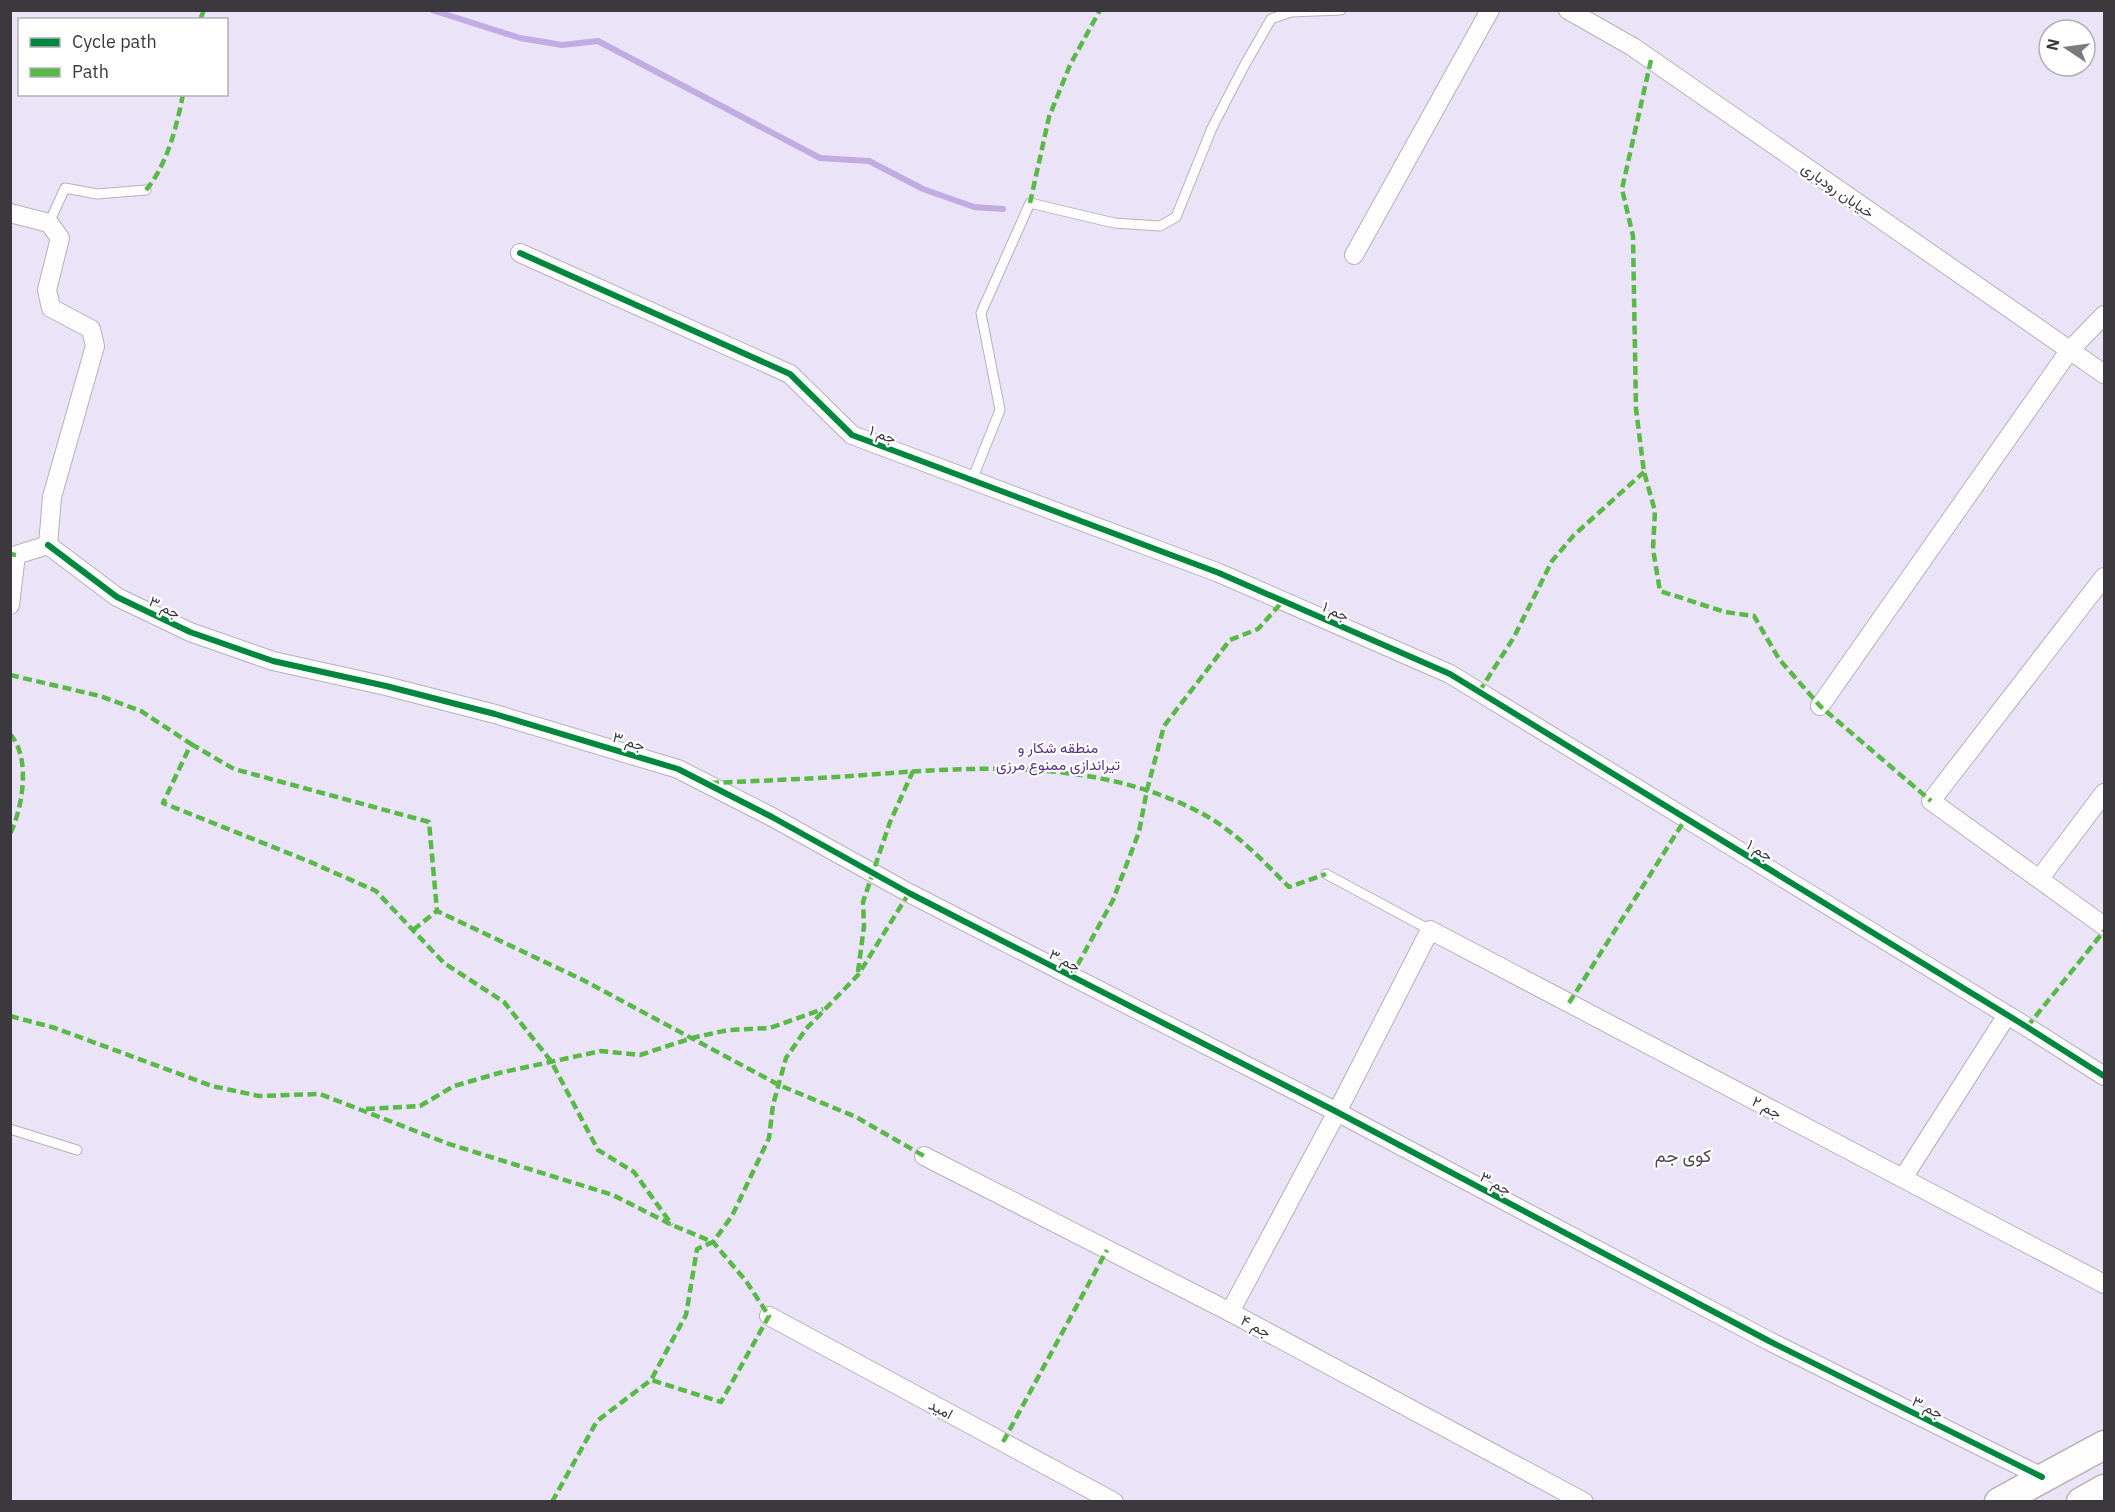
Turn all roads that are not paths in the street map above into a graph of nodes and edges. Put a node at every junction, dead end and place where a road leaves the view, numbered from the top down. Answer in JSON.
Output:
{"nodes":[{"id":1,"x":1341,"y":10,"type":"edge"},
{"id":2,"x":1490,"y":10,"type":"edge"},
{"id":3,"x":1568,"y":10,"type":"edge"},
{"id":4,"x":146,"y":190,"type":"dead end"},
{"id":5,"x":10,"y":213,"type":"edge"},
{"id":6,"x":49,"y":223,"type":"junction"},
{"id":7,"x":520,"y":253,"type":"dead end"},
{"id":8,"x":1354,"y":255,"type":"dead end"},
{"id":9,"x":2104,"y":315,"type":"edge"},
{"id":10,"x":2069,"y":351,"type":"junction"},
{"id":11,"x":2104,"y":374,"type":"edge"},
{"id":12,"x":972,"y":480,"type":"junction"},
{"id":13,"x":48,"y":545,"type":"junction"},
{"id":14,"x":2104,"y":577,"type":"edge"},
{"id":15,"x":10,"y":605,"type":"edge"},
{"id":16,"x":1820,"y":706,"type":"dead end"},
{"id":17,"x":2104,"y":793,"type":"edge"},
{"id":18,"x":1326,"y":874,"type":"dead end"},
{"id":19,"x":2040,"y":878,"type":"junction"},
{"id":20,"x":2104,"y":926,"type":"edge"},
{"id":21,"x":1430,"y":930,"type":"junction"},
{"id":22,"x":2007,"y":1015,"type":"junction"},
{"id":23,"x":2104,"y":1076,"type":"edge"},
{"id":24,"x":1337,"y":1112,"type":"junction"},
{"id":25,"x":10,"y":1129,"type":"edge"},
{"id":26,"x":77,"y":1150,"type":"dead end"},
{"id":27,"x":924,"y":1156,"type":"dead end"},
{"id":28,"x":1903,"y":1178,"type":"junction"},
{"id":29,"x":2104,"y":1284,"type":"edge"},
{"id":30,"x":1230,"y":1312,"type":"junction"},
{"id":31,"x":769,"y":1316,"type":"dead end"},
{"id":32,"x":2104,"y":1445,"type":"edge"},
{"id":33,"x":2042,"y":1477,"type":"junction"},
{"id":34,"x":2104,"y":1489,"type":"edge"},
{"id":35,"x":1114,"y":1502,"type":"edge"},
{"id":36,"x":1584,"y":1502,"type":"edge"},
{"id":37,"x":1999,"y":1502,"type":"edge"},
{"id":38,"x":2081,"y":1502,"type":"edge"}],
"edges":[{"from":1,"to":12,"type":"lane"},
{"from":2,"to":8,"type":"street"},
{"from":3,"to":10,"type":"street","name":"خیابان رودباری"},
{"from":4,"to":6,"type":"lane"},
{"from":5,"to":6,"type":"street"},
{"from":6,"to":13,"type":"street"},
{"from":7,"to":12,"type":"street","name":"جم ۱"},
{"from":9,"to":10,"type":"street"},
{"from":10,"to":11,"type":"street","name":"خیابان رودباری"},
{"from":10,"to":16,"type":"street"},
{"from":12,"to":22,"type":"street","name":"جم ۱"},
{"from":13,"to":15,"type":"street"},
{"from":13,"to":24,"type":"street","name":"جم ۳"},
{"from":14,"to":19,"type":"street"},
{"from":17,"to":19,"type":"street"},
{"from":18,"to":21,"type":"lane"},
{"from":19,"to":20,"type":"street"},
{"from":21,"to":24,"type":"street"},
{"from":21,"to":28,"type":"street","name":"جم ۲"},
{"from":22,"to":23,"type":"street","name":"جم ۱"},
{"from":22,"to":28,"type":"street"},
{"from":24,"to":30,"type":"street"},
{"from":24,"to":33,"type":"street","name":"جم ۳"},
{"from":25,"to":26,"type":"lane"},
{"from":27,"to":30,"type":"street","name":"جم ۴"},
{"from":28,"to":29,"type":"street","name":"جم ۲"},
{"from":30,"to":36,"type":"street","name":"جم ۴"},
{"from":31,"to":35,"type":"street","name":"امید"},
{"from":32,"to":33,"type":"main road"},
{"from":33,"to":37,"type":"main road"},
{"from":34,"to":38,"type":"main road"}]}
